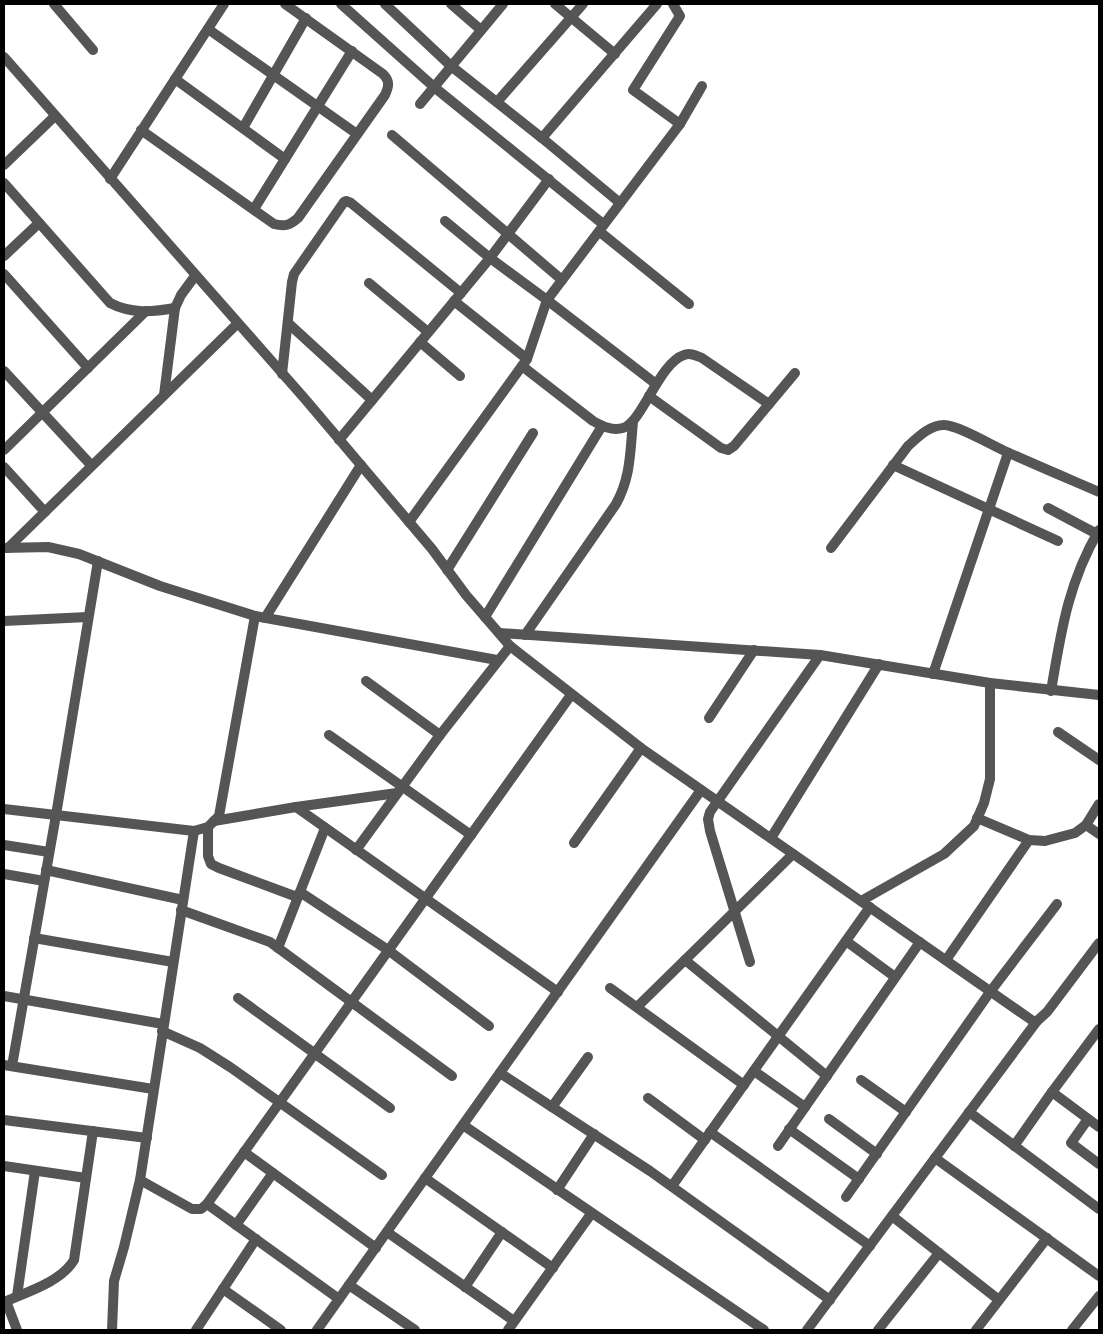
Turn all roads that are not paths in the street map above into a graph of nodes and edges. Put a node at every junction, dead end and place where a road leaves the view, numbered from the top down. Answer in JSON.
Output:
{"nodes":[{"id":1,"x":54,"y":4,"type":"edge"},
{"id":2,"x":224,"y":4,"type":"edge"},
{"id":3,"x":286,"y":4,"type":"edge"},
{"id":4,"x":342,"y":4,"type":"edge"},
{"id":5,"x":385,"y":4,"type":"edge"},
{"id":6,"x":451,"y":4,"type":"edge"},
{"id":7,"x":503,"y":4,"type":"edge"},
{"id":8,"x":555,"y":4,"type":"edge"},
{"id":9,"x":582,"y":4,"type":"edge"},
{"id":10,"x":657,"y":4,"type":"edge"},
{"id":11,"x":673,"y":4,"type":"edge"},
{"id":12,"x":570,"y":17,"type":"junction"},
{"id":13,"x":306,"y":18,"type":"junction"},
{"id":14,"x":208,"y":29,"type":"junction"},
{"id":15,"x":480,"y":30,"type":"junction"},
{"id":16,"x":93,"y":50,"type":"dead end"},
{"id":17,"x":352,"y":51,"type":"junction"},
{"id":18,"x":615,"y":54,"type":"junction"},
{"id":19,"x":4,"y":57,"type":"edge"},
{"id":20,"x":451,"y":66,"type":"junction"},
{"id":21,"x":274,"y":75,"type":"junction"},
{"id":22,"x":175,"y":79,"type":"junction"},
{"id":23,"x":434,"y":86,"type":"junction"},
{"id":24,"x":702,"y":86,"type":"dead end"},
{"id":25,"x":497,"y":102,"type":"junction"},
{"id":26,"x":420,"y":104,"type":"dead end"},
{"id":27,"x":318,"y":107,"type":"junction"},
{"id":28,"x":55,"y":116,"type":"junction"},
{"id":29,"x":680,"y":124,"type":"junction"},
{"id":30,"x":243,"y":128,"type":"junction"},
{"id":31,"x":142,"y":130,"type":"junction"},
{"id":32,"x":357,"y":134,"type":"junction"},
{"id":33,"x":392,"y":135,"type":"dead end"},
{"id":34,"x":542,"y":138,"type":"junction"},
{"id":35,"x":285,"y":159,"type":"junction"},
{"id":36,"x":4,"y":164,"type":"edge"},
{"id":37,"x":110,"y":178,"type":"junction"},
{"id":38,"x":549,"y":179,"type":"junction"},
{"id":39,"x":4,"y":183,"type":"edge"},
{"id":40,"x":620,"y":203,"type":"junction"},
{"id":41,"x":254,"y":209,"type":"junction"},
{"id":42,"x":445,"y":221,"type":"dead end"},
{"id":43,"x":39,"y":223,"type":"junction"},
{"id":44,"x":601,"y":228,"type":"junction"},
{"id":45,"x":508,"y":234,"type":"junction"},
{"id":46,"x":4,"y":256,"type":"edge"},
{"id":47,"x":490,"y":258,"type":"junction"},
{"id":48,"x":4,"y":274,"type":"edge"},
{"id":49,"x":195,"y":276,"type":"junction"},
{"id":50,"x":562,"y":280,"type":"junction"},
{"id":51,"x":369,"y":283,"type":"dead end"},
{"id":52,"x":461,"y":292,"type":"junction"},
{"id":53,"x":547,"y":300,"type":"junction"},
{"id":54,"x":454,"y":302,"type":"junction"},
{"id":55,"x":689,"y":304,"type":"dead end"},
{"id":56,"x":176,"y":308,"type":"junction"},
{"id":57,"x":146,"y":311,"type":"junction"},
{"id":58,"x":288,"y":323,"type":"junction"},
{"id":59,"x":237,"y":324,"type":"junction"},
{"id":60,"x":428,"y":332,"type":"junction"},
{"id":61,"x":420,"y":342,"type":"junction"},
{"id":62,"x":525,"y":363,"type":"junction"},
{"id":63,"x":88,"y":368,"type":"junction"},
{"id":64,"x":4,"y":371,"type":"edge"},
{"id":65,"x":795,"y":373,"type":"dead end"},
{"id":66,"x":282,"y":374,"type":"junction"},
{"id":67,"x":460,"y":376,"type":"dead end"},
{"id":68,"x":656,"y":384,"type":"junction"},
{"id":69,"x":164,"y":395,"type":"junction"},
{"id":70,"x":648,"y":396,"type":"junction"},
{"id":71,"x":372,"y":400,"type":"junction"},
{"id":72,"x":769,"y":404,"type":"junction"},
{"id":73,"x":42,"y":413,"type":"junction"},
{"id":74,"x":633,"y":422,"type":"junction"},
{"id":75,"x":602,"y":426,"type":"junction"},
{"id":76,"x":533,"y":433,"type":"dead end"},
{"id":77,"x":339,"y":440,"type":"junction"},
{"id":78,"x":4,"y":450,"type":"edge"},
{"id":79,"x":1008,"y":453,"type":"junction"},
{"id":80,"x":91,"y":465,"type":"junction"},
{"id":81,"x":361,"y":465,"type":"junction"},
{"id":82,"x":893,"y":465,"type":"junction"},
{"id":83,"x":4,"y":467,"type":"edge"},
{"id":84,"x":1099,"y":492,"type":"edge"},
{"id":85,"x":1048,"y":508,"type":"dead end"},
{"id":86,"x":989,"y":509,"type":"junction"},
{"id":87,"x":45,"y":512,"type":"junction"},
{"id":88,"x":409,"y":522,"type":"junction"},
{"id":89,"x":1098,"y":532,"type":"edge"},
{"id":90,"x":1058,"y":541,"type":"dead end"},
{"id":91,"x":6,"y":548,"type":"edge"},
{"id":92,"x":831,"y":548,"type":"dead end"},
{"id":93,"x":98,"y":561,"type":"junction"},
{"id":94,"x":447,"y":570,"type":"junction"},
{"id":95,"x":260,"y":616,"type":"junction"},
{"id":96,"x":88,"y":617,"type":"junction"},
{"id":97,"x":485,"y":617,"type":"junction"},
{"id":98,"x":4,"y":621,"type":"edge"},
{"id":99,"x":500,"y":633,"type":"junction"},
{"id":100,"x":525,"y":635,"type":"junction"},
{"id":101,"x":510,"y":646,"type":"junction"},
{"id":102,"x":754,"y":650,"type":"junction"},
{"id":103,"x":820,"y":655,"type":"junction"},
{"id":104,"x":497,"y":660,"type":"junction"},
{"id":105,"x":879,"y":664,"type":"junction"},
{"id":106,"x":933,"y":674,"type":"junction"},
{"id":107,"x":366,"y":681,"type":"dead end"},
{"id":108,"x":990,"y":683,"type":"junction"},
{"id":109,"x":1051,"y":690,"type":"junction"},
{"id":110,"x":1098,"y":693,"type":"edge"},
{"id":111,"x":571,"y":695,"type":"junction"},
{"id":112,"x":709,"y":718,"type":"dead end"},
{"id":113,"x":1058,"y":732,"type":"dead end"},
{"id":114,"x":440,"y":735,"type":"junction"},
{"id":115,"x":329,"y":736,"type":"dead end"},
{"id":116,"x":641,"y":748,"type":"junction"},
{"id":117,"x":1099,"y":760,"type":"edge"},
{"id":118,"x":399,"y":790,"type":"junction"},
{"id":119,"x":701,"y":790,"type":"junction"},
{"id":120,"x":718,"y":802,"type":"junction"},
{"id":121,"x":1099,"y":804,"type":"edge"},
{"id":122,"x":296,"y":807,"type":"junction"},
{"id":123,"x":4,"y":809,"type":"edge"},
{"id":124,"x":56,"y":815,"type":"junction"},
{"id":125,"x":977,"y":818,"type":"junction"},
{"id":126,"x":211,"y":824,"type":"junction"},
{"id":127,"x":1086,"y":825,"type":"junction"},
{"id":128,"x":325,"y":828,"type":"junction"},
{"id":129,"x":194,"y":831,"type":"junction"},
{"id":130,"x":1099,"y":834,"type":"edge"},
{"id":131,"x":471,"y":835,"type":"junction"},
{"id":132,"x":771,"y":838,"type":"junction"},
{"id":133,"x":1029,"y":840,"type":"junction"},
{"id":134,"x":574,"y":843,"type":"dead end"},
{"id":135,"x":4,"y":845,"type":"edge"},
{"id":136,"x":356,"y":850,"type":"junction"},
{"id":137,"x":49,"y":852,"type":"junction"},
{"id":138,"x":793,"y":854,"type":"junction"},
{"id":139,"x":4,"y":874,"type":"edge"},
{"id":140,"x":45,"y":876,"type":"junction"},
{"id":141,"x":298,"y":895,"type":"junction"},
{"id":142,"x":425,"y":898,"type":"junction"},
{"id":143,"x":865,"y":904,"type":"junction"},
{"id":144,"x":1057,"y":904,"type":"dead end"},
{"id":145,"x":182,"y":905,"type":"junction"},
{"id":146,"x":734,"y":911,"type":"junction"},
{"id":147,"x":34,"y":938,"type":"junction"},
{"id":148,"x":846,"y":941,"type":"junction"},
{"id":149,"x":920,"y":942,"type":"junction"},
{"id":150,"x":1099,"y":943,"type":"edge"},
{"id":151,"x":278,"y":948,"type":"junction"},
{"id":152,"x":388,"y":950,"type":"junction"},
{"id":153,"x":685,"y":960,"type":"junction"},
{"id":154,"x":946,"y":960,"type":"junction"},
{"id":155,"x":173,"y":962,"type":"junction"},
{"id":156,"x":750,"y":962,"type":"dead end"},
{"id":157,"x":895,"y":977,"type":"junction"},
{"id":158,"x":610,"y":988,"type":"dead end"},
{"id":159,"x":558,"y":992,"type":"junction"},
{"id":160,"x":990,"y":992,"type":"junction"},
{"id":161,"x":4,"y":996,"type":"edge"},
{"id":162,"x":238,"y":998,"type":"dead end"},
{"id":163,"x":24,"y":999,"type":"junction"},
{"id":164,"x":352,"y":1001,"type":"junction"},
{"id":165,"x":637,"y":1007,"type":"junction"},
{"id":166,"x":1037,"y":1021,"type":"junction"},
{"id":167,"x":489,"y":1026,"type":"dead end"},
{"id":168,"x":163,"y":1028,"type":"junction"},
{"id":169,"x":1099,"y":1029,"type":"edge"},
{"id":170,"x":778,"y":1036,"type":"junction"},
{"id":171,"x":314,"y":1054,"type":"junction"},
{"id":172,"x":588,"y":1057,"type":"dead end"},
{"id":173,"x":8,"y":1066,"type":"edge"},
{"id":174,"x":754,"y":1071,"type":"junction"},
{"id":175,"x":500,"y":1074,"type":"junction"},
{"id":176,"x":452,"y":1076,"type":"dead end"},
{"id":177,"x":827,"y":1076,"type":"junction"},
{"id":178,"x":861,"y":1080,"type":"dead end"},
{"id":179,"x":744,"y":1085,"type":"junction"},
{"id":180,"x":153,"y":1089,"type":"junction"},
{"id":181,"x":1052,"y":1092,"type":"junction"},
{"id":182,"x":648,"y":1098,"type":"dead end"},
{"id":183,"x":280,"y":1102,"type":"junction"},
{"id":184,"x":552,"y":1107,"type":"junction"},
{"id":185,"x":805,"y":1107,"type":"junction"},
{"id":186,"x":390,"y":1108,"type":"dead end"},
{"id":187,"x":906,"y":1112,"type":"junction"},
{"id":188,"x":969,"y":1112,"type":"junction"},
{"id":189,"x":829,"y":1119,"type":"dead end"},
{"id":190,"x":1088,"y":1119,"type":"junction"},
{"id":191,"x":4,"y":1120,"type":"edge"},
{"id":192,"x":463,"y":1125,"type":"junction"},
{"id":193,"x":1099,"y":1127,"type":"edge"},
{"id":194,"x":790,"y":1130,"type":"junction"},
{"id":195,"x":93,"y":1131,"type":"junction"},
{"id":196,"x":594,"y":1134,"type":"junction"},
{"id":197,"x":708,"y":1136,"type":"junction"},
{"id":198,"x":147,"y":1138,"type":"junction"},
{"id":199,"x":778,"y":1146,"type":"dead end"},
{"id":200,"x":1014,"y":1146,"type":"junction"},
{"id":201,"x":244,"y":1152,"type":"junction"},
{"id":202,"x":877,"y":1154,"type":"junction"},
{"id":203,"x":935,"y":1158,"type":"junction"},
{"id":204,"x":1099,"y":1164,"type":"edge"},
{"id":205,"x":4,"y":1166,"type":"edge"},
{"id":206,"x":35,"y":1171,"type":"junction"},
{"id":207,"x":273,"y":1173,"type":"junction"},
{"id":208,"x":382,"y":1175,"type":"dead end"},
{"id":209,"x":86,"y":1178,"type":"junction"},
{"id":210,"x":425,"y":1178,"type":"junction"},
{"id":211,"x":859,"y":1179,"type":"junction"},
{"id":212,"x":140,"y":1180,"type":"junction"},
{"id":213,"x":672,"y":1186,"type":"junction"},
{"id":214,"x":557,"y":1190,"type":"junction"},
{"id":215,"x":846,"y":1197,"type":"dead end"},
{"id":216,"x":207,"y":1204,"type":"junction"},
{"id":217,"x":1099,"y":1209,"type":"edge"},
{"id":218,"x":591,"y":1214,"type":"junction"},
{"id":219,"x":892,"y":1216,"type":"junction"},
{"id":220,"x":236,"y":1225,"type":"junction"},
{"id":221,"x":387,"y":1232,"type":"junction"},
{"id":222,"x":502,"y":1232,"type":"junction"},
{"id":223,"x":1047,"y":1238,"type":"junction"},
{"id":224,"x":256,"y":1239,"type":"junction"},
{"id":225,"x":870,"y":1246,"type":"junction"},
{"id":226,"x":376,"y":1248,"type":"junction"},
{"id":227,"x":939,"y":1253,"type":"junction"},
{"id":228,"x":553,"y":1268,"type":"junction"},
{"id":229,"x":1099,"y":1276,"type":"edge"},
{"id":230,"x":350,"y":1284,"type":"junction"},
{"id":231,"x":465,"y":1287,"type":"junction"},
{"id":232,"x":223,"y":1289,"type":"junction"},
{"id":233,"x":17,"y":1296,"type":"junction"},
{"id":234,"x":1099,"y":1296,"type":"edge"},
{"id":235,"x":339,"y":1299,"type":"junction"},
{"id":236,"x":830,"y":1300,"type":"junction"},
{"id":237,"x":999,"y":1300,"type":"junction"},
{"id":238,"x":5,"y":1302,"type":"edge"},
{"id":239,"x":514,"y":1321,"type":"junction"},
{"id":240,"x":883,"y":1328,"type":"edge"},
{"id":241,"x":17,"y":1330,"type":"edge"},
{"id":242,"x":112,"y":1330,"type":"edge"},
{"id":243,"x":196,"y":1330,"type":"edge"},
{"id":244,"x":281,"y":1330,"type":"edge"},
{"id":245,"x":317,"y":1330,"type":"edge"},
{"id":246,"x":415,"y":1330,"type":"edge"},
{"id":247,"x":508,"y":1330,"type":"edge"},
{"id":248,"x":764,"y":1330,"type":"edge"},
{"id":249,"x":807,"y":1330,"type":"edge"},
{"id":250,"x":976,"y":1330,"type":"edge"},
{"id":251,"x":1072,"y":1330,"type":"edge"}],
"edges":[{"from":1,"to":16,"type":"street"},
{"from":2,"to":14,"type":"street"},
{"from":3,"to":13,"type":"street"},
{"from":4,"to":23,"type":"street"},
{"from":5,"to":20,"type":"street"},
{"from":6,"to":15,"type":"street"},
{"from":7,"to":15,"type":"street"},
{"from":8,"to":12,"type":"street"},
{"from":9,"to":12,"type":"street"},
{"from":10,"to":18,"type":"street"},
{"from":11,"to":29,"type":"street"},
{"from":12,"to":18,"type":"street"},
{"from":12,"to":25,"type":"street"},
{"from":13,"to":17,"type":"street"},
{"from":13,"to":21,"type":"street"},
{"from":14,"to":21,"type":"street"},
{"from":14,"to":22,"type":"street"},
{"from":15,"to":20,"type":"street"},
{"from":17,"to":27,"type":"street"},
{"from":17,"to":32,"type":"street"},
{"from":18,"to":34,"type":"street"},
{"from":19,"to":28,"type":"street"},
{"from":20,"to":23,"type":"street"},
{"from":20,"to":25,"type":"street"},
{"from":21,"to":27,"type":"street"},
{"from":21,"to":30,"type":"street"},
{"from":22,"to":30,"type":"street"},
{"from":22,"to":31,"type":"street"},
{"from":23,"to":26,"type":"street"},
{"from":23,"to":38,"type":"street"},
{"from":24,"to":29,"type":"street"},
{"from":25,"to":34,"type":"street"},
{"from":27,"to":32,"type":"street"},
{"from":27,"to":35,"type":"street"},
{"from":28,"to":36,"type":"street"},
{"from":28,"to":37,"type":"street"},
{"from":29,"to":40,"type":"street"},
{"from":30,"to":35,"type":"street"},
{"from":31,"to":37,"type":"street"},
{"from":31,"to":41,"type":"street"},
{"from":32,"to":41,"type":"street"},
{"from":33,"to":45,"type":"street"},
{"from":34,"to":40,"type":"street"},
{"from":35,"to":41,"type":"street"},
{"from":37,"to":49,"type":"street"},
{"from":38,"to":44,"type":"street"},
{"from":38,"to":45,"type":"street"},
{"from":39,"to":43,"type":"street"},
{"from":40,"to":44,"type":"street"},
{"from":42,"to":47,"type":"street"},
{"from":43,"to":46,"type":"street"},
{"from":43,"to":57,"type":"street"},
{"from":44,"to":50,"type":"street"},
{"from":44,"to":55,"type":"street"},
{"from":45,"to":47,"type":"street"},
{"from":45,"to":50,"type":"street"},
{"from":47,"to":52,"type":"street"},
{"from":47,"to":53,"type":"street"},
{"from":48,"to":63,"type":"street"},
{"from":49,"to":56,"type":"street"},
{"from":49,"to":59,"type":"street"},
{"from":50,"to":53,"type":"street"},
{"from":51,"to":60,"type":"street"},
{"from":52,"to":54,"type":"street"},
{"from":52,"to":58,"type":"street"},
{"from":53,"to":62,"type":"street"},
{"from":53,"to":68,"type":"street"},
{"from":54,"to":60,"type":"street"},
{"from":54,"to":62,"type":"street"},
{"from":56,"to":57,"type":"street"},
{"from":56,"to":69,"type":"street"},
{"from":57,"to":63,"type":"street"},
{"from":58,"to":66,"type":"street"},
{"from":58,"to":71,"type":"street"},
{"from":59,"to":66,"type":"street"},
{"from":59,"to":69,"type":"street"},
{"from":60,"to":61,"type":"street"},
{"from":61,"to":67,"type":"street"},
{"from":61,"to":71,"type":"street"},
{"from":62,"to":75,"type":"street"},
{"from":62,"to":88,"type":"street"},
{"from":63,"to":73,"type":"street"},
{"from":64,"to":73,"type":"street"},
{"from":65,"to":72,"type":"street"},
{"from":66,"to":77,"type":"street"},
{"from":68,"to":70,"type":"street"},
{"from":68,"to":72,"type":"street"},
{"from":69,"to":80,"type":"street"},
{"from":70,"to":72,"type":"street"},
{"from":70,"to":74,"type":"street"},
{"from":71,"to":77,"type":"street"},
{"from":73,"to":78,"type":"street"},
{"from":73,"to":80,"type":"street"},
{"from":74,"to":75,"type":"street"},
{"from":74,"to":100,"type":"street"},
{"from":75,"to":97,"type":"street"},
{"from":76,"to":94,"type":"street"},
{"from":77,"to":81,"type":"street"},
{"from":79,"to":82,"type":"street"},
{"from":79,"to":84,"type":"street"},
{"from":79,"to":86,"type":"street"},
{"from":80,"to":87,"type":"street"},
{"from":81,"to":88,"type":"street"},
{"from":81,"to":95,"type":"street"},
{"from":82,"to":86,"type":"street"},
{"from":82,"to":92,"type":"street"},
{"from":83,"to":87,"type":"street"},
{"from":85,"to":89,"type":"street"},
{"from":86,"to":90,"type":"street"},
{"from":86,"to":106,"type":"street"},
{"from":87,"to":91,"type":"street"},
{"from":88,"to":94,"type":"street"},
{"from":89,"to":109,"type":"street"},
{"from":91,"to":93,"type":"street"},
{"from":93,"to":95,"type":"street"},
{"from":93,"to":96,"type":"street"},
{"from":94,"to":97,"type":"street"},
{"from":95,"to":104,"type":"street"},
{"from":95,"to":126,"type":"street"},
{"from":96,"to":98,"type":"street"},
{"from":96,"to":124,"type":"street"},
{"from":97,"to":99,"type":"street"},
{"from":99,"to":100,"type":"street"},
{"from":99,"to":101,"type":"street"},
{"from":100,"to":102,"type":"street"},
{"from":101,"to":104,"type":"street"},
{"from":101,"to":111,"type":"street"},
{"from":102,"to":103,"type":"street"},
{"from":102,"to":112,"type":"street"},
{"from":103,"to":105,"type":"street"},
{"from":103,"to":120,"type":"street"},
{"from":104,"to":114,"type":"street"},
{"from":105,"to":106,"type":"street"},
{"from":105,"to":132,"type":"street"},
{"from":106,"to":108,"type":"street"},
{"from":107,"to":114,"type":"street"},
{"from":108,"to":109,"type":"street"},
{"from":108,"to":125,"type":"street"},
{"from":109,"to":110,"type":"street"},
{"from":111,"to":116,"type":"street"},
{"from":111,"to":131,"type":"street"},
{"from":113,"to":117,"type":"street"},
{"from":114,"to":118,"type":"street"},
{"from":115,"to":118,"type":"street"},
{"from":116,"to":119,"type":"street"},
{"from":116,"to":134,"type":"street"},
{"from":118,"to":122,"type":"street"},
{"from":118,"to":131,"type":"street"},
{"from":118,"to":136,"type":"street"},
{"from":119,"to":120,"type":"street"},
{"from":119,"to":159,"type":"street"},
{"from":120,"to":132,"type":"street"},
{"from":120,"to":146,"type":"street"},
{"from":121,"to":127,"type":"street"},
{"from":122,"to":126,"type":"street"},
{"from":122,"to":128,"type":"street"},
{"from":123,"to":124,"type":"street"},
{"from":124,"to":129,"type":"street"},
{"from":124,"to":137,"type":"street"},
{"from":125,"to":133,"type":"street"},
{"from":125,"to":143,"type":"street"},
{"from":126,"to":129,"type":"street"},
{"from":126,"to":141,"type":"street"},
{"from":127,"to":130,"type":"street"},
{"from":127,"to":133,"type":"street"},
{"from":128,"to":136,"type":"street"},
{"from":128,"to":141,"type":"street"},
{"from":129,"to":145,"type":"street"},
{"from":131,"to":142,"type":"street"},
{"from":132,"to":138,"type":"street"},
{"from":133,"to":154,"type":"street"},
{"from":135,"to":137,"type":"street"},
{"from":136,"to":142,"type":"street"},
{"from":137,"to":140,"type":"street"},
{"from":138,"to":143,"type":"street"},
{"from":138,"to":146,"type":"street"},
{"from":139,"to":140,"type":"street"},
{"from":140,"to":145,"type":"street"},
{"from":140,"to":147,"type":"street"},
{"from":141,"to":151,"type":"street"},
{"from":141,"to":152,"type":"street"},
{"from":142,"to":152,"type":"street"},
{"from":142,"to":159,"type":"street"},
{"from":143,"to":148,"type":"street"},
{"from":143,"to":149,"type":"street"},
{"from":144,"to":160,"type":"street"},
{"from":145,"to":151,"type":"street"},
{"from":145,"to":155,"type":"street"},
{"from":146,"to":153,"type":"street"},
{"from":146,"to":156,"type":"street"},
{"from":147,"to":155,"type":"street"},
{"from":147,"to":163,"type":"street"},
{"from":148,"to":157,"type":"street"},
{"from":148,"to":170,"type":"street"},
{"from":149,"to":154,"type":"street"},
{"from":149,"to":157,"type":"street"},
{"from":150,"to":166,"type":"street"},
{"from":151,"to":164,"type":"street"},
{"from":152,"to":164,"type":"street"},
{"from":152,"to":167,"type":"street"},
{"from":153,"to":165,"type":"street"},
{"from":153,"to":170,"type":"street"},
{"from":154,"to":160,"type":"street"},
{"from":155,"to":168,"type":"street"},
{"from":157,"to":177,"type":"street"},
{"from":158,"to":165,"type":"street"},
{"from":159,"to":175,"type":"street"},
{"from":160,"to":166,"type":"street"},
{"from":160,"to":187,"type":"street"},
{"from":161,"to":163,"type":"street"},
{"from":162,"to":171,"type":"street"},
{"from":163,"to":168,"type":"street"},
{"from":163,"to":173,"type":"street"},
{"from":164,"to":171,"type":"street"},
{"from":164,"to":176,"type":"street"},
{"from":165,"to":179,"type":"street"},
{"from":166,"to":188,"type":"street"},
{"from":168,"to":180,"type":"street"},
{"from":168,"to":183,"type":"street"},
{"from":169,"to":181,"type":"street"},
{"from":170,"to":174,"type":"street"},
{"from":170,"to":177,"type":"street"},
{"from":171,"to":183,"type":"street"},
{"from":171,"to":186,"type":"street"},
{"from":172,"to":184,"type":"street"},
{"from":173,"to":180,"type":"street"},
{"from":174,"to":179,"type":"street"},
{"from":174,"to":185,"type":"street"},
{"from":175,"to":184,"type":"street"},
{"from":175,"to":192,"type":"street"},
{"from":177,"to":185,"type":"street"},
{"from":178,"to":187,"type":"street"},
{"from":179,"to":197,"type":"street"},
{"from":180,"to":198,"type":"street"},
{"from":181,"to":190,"type":"street"},
{"from":181,"to":200,"type":"street"},
{"from":182,"to":197,"type":"street"},
{"from":183,"to":201,"type":"street"},
{"from":183,"to":208,"type":"street"},
{"from":184,"to":196,"type":"street"},
{"from":185,"to":194,"type":"street"},
{"from":187,"to":202,"type":"street"},
{"from":188,"to":200,"type":"street"},
{"from":188,"to":203,"type":"street"},
{"from":189,"to":202,"type":"street"},
{"from":190,"to":193,"type":"street"},
{"from":190,"to":204,"type":"street"},
{"from":191,"to":195,"type":"street"},
{"from":192,"to":210,"type":"street"},
{"from":192,"to":214,"type":"street"},
{"from":194,"to":199,"type":"street"},
{"from":194,"to":211,"type":"street"},
{"from":195,"to":198,"type":"street"},
{"from":195,"to":209,"type":"street"},
{"from":196,"to":213,"type":"street"},
{"from":196,"to":214,"type":"street"},
{"from":197,"to":213,"type":"street"},
{"from":197,"to":225,"type":"street"},
{"from":198,"to":212,"type":"street"},
{"from":200,"to":217,"type":"street"},
{"from":201,"to":207,"type":"street"},
{"from":201,"to":216,"type":"street"},
{"from":202,"to":211,"type":"street"},
{"from":203,"to":219,"type":"street"},
{"from":203,"to":223,"type":"street"},
{"from":205,"to":206,"type":"street"},
{"from":206,"to":209,"type":"street"},
{"from":206,"to":233,"type":"street"},
{"from":207,"to":220,"type":"street"},
{"from":207,"to":226,"type":"street"},
{"from":209,"to":233,"type":"street"},
{"from":210,"to":221,"type":"street"},
{"from":210,"to":222,"type":"street"},
{"from":211,"to":215,"type":"street"},
{"from":212,"to":216,"type":"street"},
{"from":212,"to":242,"type":"street"},
{"from":213,"to":236,"type":"street"},
{"from":214,"to":218,"type":"street"},
{"from":216,"to":220,"type":"street"},
{"from":218,"to":228,"type":"street"},
{"from":218,"to":248,"type":"street"},
{"from":219,"to":225,"type":"street"},
{"from":219,"to":227,"type":"street"},
{"from":220,"to":224,"type":"street"},
{"from":221,"to":226,"type":"street"},
{"from":221,"to":231,"type":"street"},
{"from":222,"to":228,"type":"street"},
{"from":222,"to":231,"type":"street"},
{"from":223,"to":229,"type":"street"},
{"from":223,"to":237,"type":"street"},
{"from":224,"to":232,"type":"street"},
{"from":224,"to":235,"type":"street"},
{"from":225,"to":236,"type":"street"},
{"from":226,"to":230,"type":"street"},
{"from":227,"to":237,"type":"street"},
{"from":227,"to":240,"type":"street"},
{"from":228,"to":239,"type":"street"},
{"from":230,"to":235,"type":"street"},
{"from":230,"to":246,"type":"street"},
{"from":231,"to":239,"type":"street"},
{"from":232,"to":243,"type":"street"},
{"from":232,"to":244,"type":"street"},
{"from":233,"to":238,"type":"street"},
{"from":234,"to":251,"type":"street"},
{"from":235,"to":245,"type":"street"},
{"from":236,"to":249,"type":"street"},
{"from":237,"to":250,"type":"street"},
{"from":238,"to":241,"type":"street"},
{"from":239,"to":247,"type":"street"}]}
